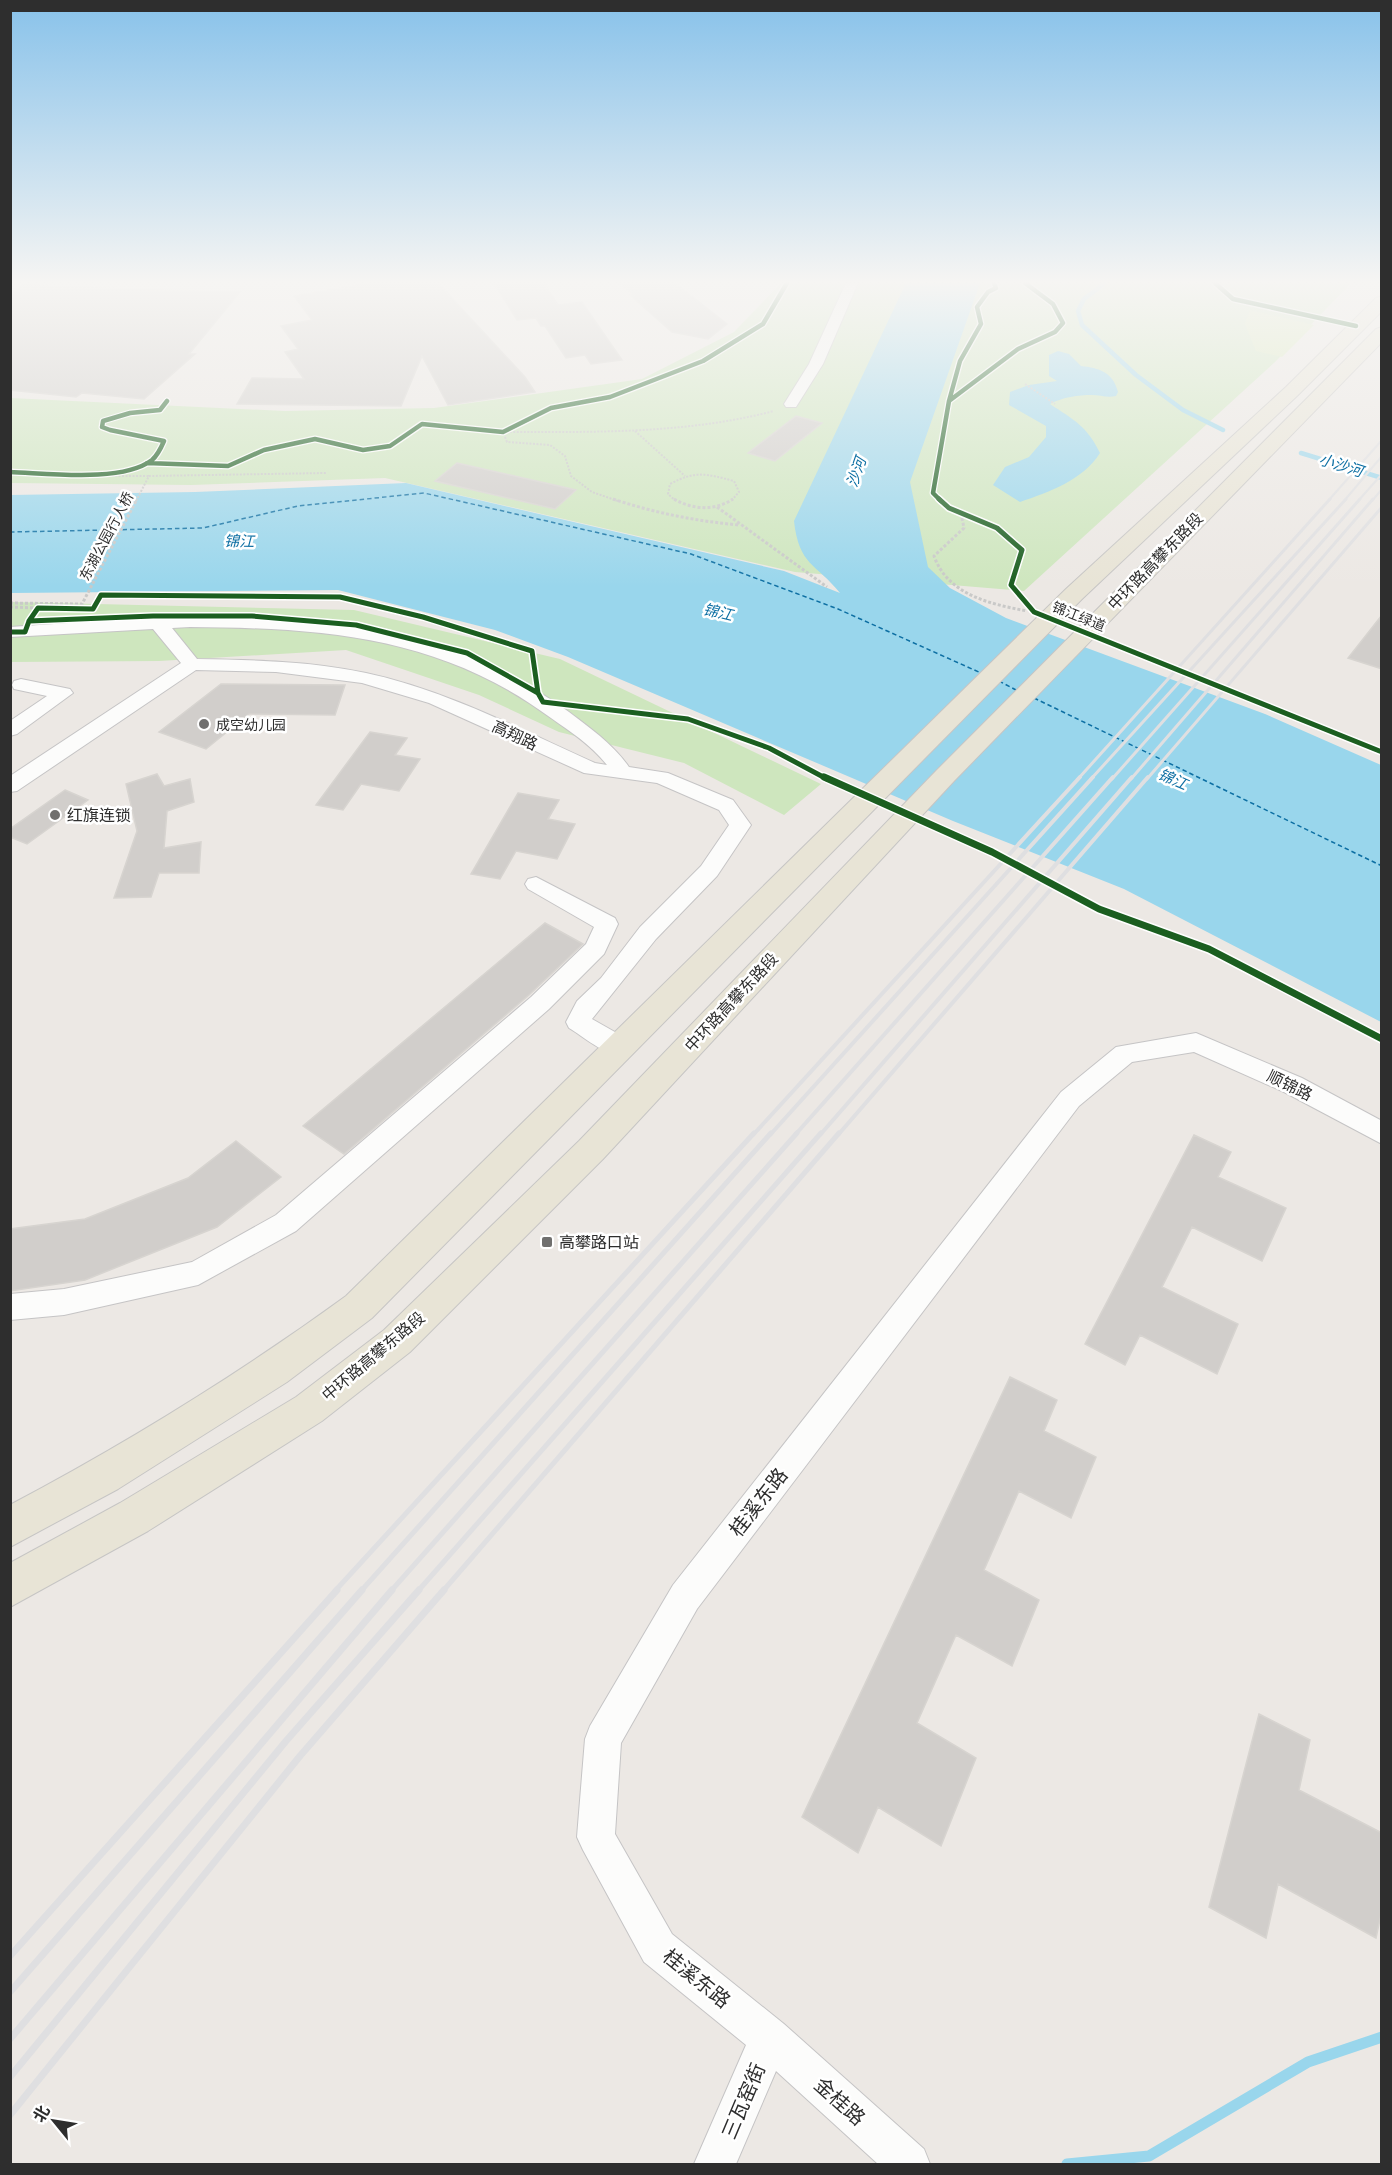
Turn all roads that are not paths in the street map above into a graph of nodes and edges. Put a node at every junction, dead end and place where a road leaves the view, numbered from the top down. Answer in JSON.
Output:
{"nodes":[{"id":1,"x":803,"y":384,"type":"edge"},
{"id":2,"x":1298,"y":384,"type":"edge"},
{"id":3,"x":1330,"y":384,"type":"edge"},
{"id":4,"x":791,"y":404,"type":"road end"},
{"id":5,"x":157,"y":622,"type":"junction"},
{"id":6,"x":18,"y":632,"type":"edge"},
{"id":7,"x":192,"y":664,"type":"junction"},
{"id":8,"x":14,"y":688,"type":"edge"},
{"id":9,"x":10,"y":730,"type":"edge"},
{"id":10,"x":622,"y":772,"type":"junction"},
{"id":11,"x":10,"y":786,"type":"edge"},
{"id":12,"x":536,"y":884,"type":"dead end"},
{"id":13,"x":1196,"y":1042,"type":"joint"},
{"id":14,"x":620,"y":1047,"type":"junction"},
{"id":15,"x":1382,"y":1134,"type":"edge"},
{"id":16,"x":10,"y":1306,"type":"edge"},
{"id":17,"x":10,"y":1527,"type":"edge"},
{"id":18,"x":10,"y":1586,"type":"edge"},
{"id":19,"x":770,"y":2038,"type":"junction"},
{"id":20,"x":715,"y":2164,"type":"edge"},
{"id":21,"x":909,"y":2164,"type":"edge"}],
"edges":[{"from":1,"to":4,"type":"street"},
{"from":2,"to":14,"type":"main road","name":"中环路高攀东路段"},
{"from":3,"to":18,"type":"main road","name":"中环路高攀东路段"},
{"from":5,"to":6,"type":"street"},
{"from":5,"to":7,"type":"street"},
{"from":5,"to":10,"type":"street"},
{"from":7,"to":10,"type":"street","name":"高翔路"},
{"from":7,"to":11,"type":"street"},
{"from":8,"to":9,"type":"street"},
{"from":10,"to":14,"type":"street","name":"高翔路"},
{"from":12,"to":16,"type":"street"},
{"from":13,"to":15,"type":"street","name":"顺锦路"},
{"from":13,"to":19,"type":"street","name":"桂溪东路"},
{"from":14,"to":17,"type":"main road","name":"中环路高攀东路段"},
{"from":19,"to":20,"type":"street","name":"三瓦窑街"},
{"from":19,"to":21,"type":"street","name":"金桂路"}]}
